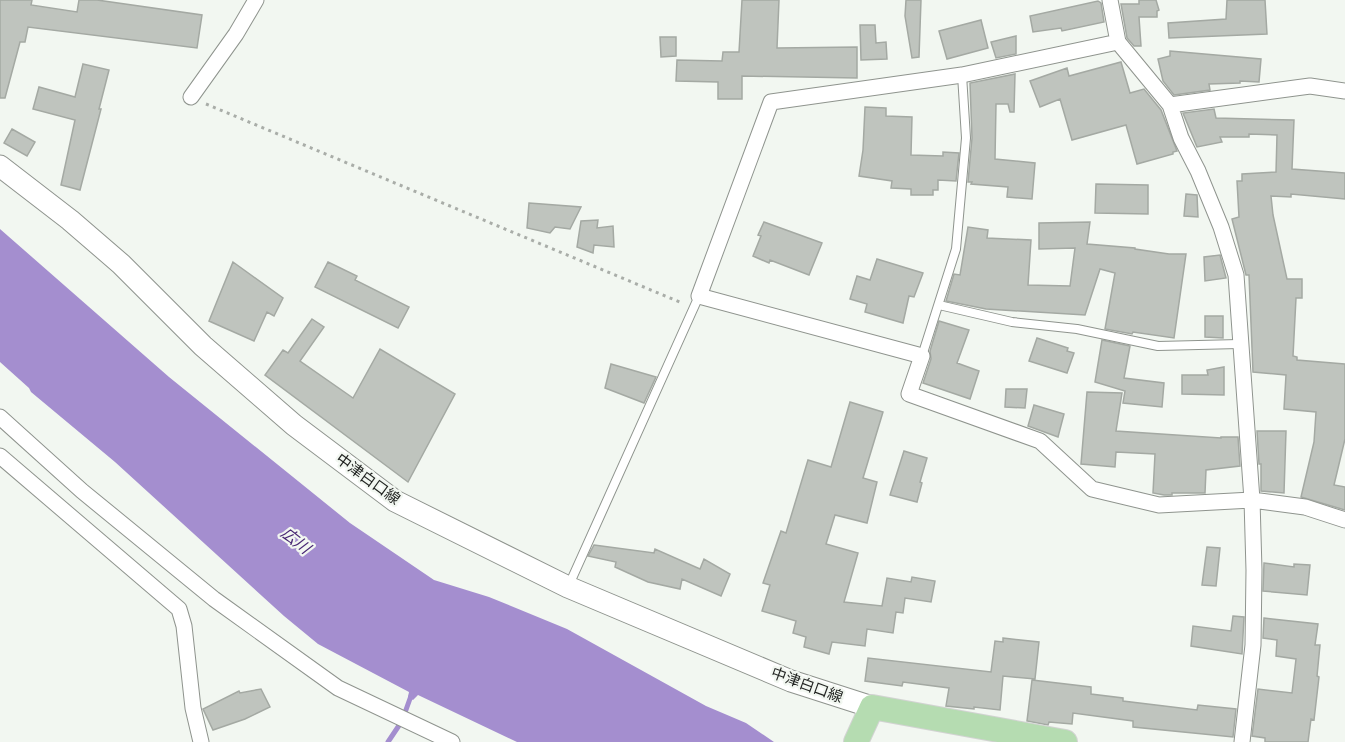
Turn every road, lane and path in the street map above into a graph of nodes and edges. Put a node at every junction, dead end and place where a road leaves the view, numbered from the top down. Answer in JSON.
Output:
{"nodes":[{"id":1,"x":256,"y":0,"type":"edge"},
{"id":2,"x":1110,"y":0,"type":"edge"},
{"id":3,"x":1118,"y":42,"type":"junction"},
{"id":4,"x":962,"y":75,"type":"junction"},
{"id":5,"x":1345,"y":91,"type":"edge"},
{"id":6,"x":191,"y":97,"type":"joint"},
{"id":7,"x":1170,"y":105,"type":"junction"},
{"id":8,"x":0,"y":166,"type":"edge"},
{"id":9,"x":696,"y":302,"type":"junction"},
{"id":10,"x":939,"y":305,"type":"junction"},
{"id":11,"x":1239,"y":344,"type":"junction"},
{"id":12,"x":922,"y":356,"type":"junction"},
{"id":13,"x":0,"y":417,"type":"edge"},
{"id":14,"x":0,"y":456,"type":"edge"},
{"id":15,"x":1252,"y":500,"type":"junction"},
{"id":16,"x":1345,"y":520,"type":"edge"},
{"id":17,"x":568,"y":587,"type":"junction"},
{"id":18,"x":872,"y":707,"type":"junction"},
{"id":19,"x":857,"y":739,"type":"edge"},
{"id":20,"x":201,"y":742,"type":"edge"},
{"id":21,"x":452,"y":742,"type":"edge"},
{"id":22,"x":1065,"y":742,"type":"edge"},
{"id":23,"x":1242,"y":742,"type":"edge"}],
"edges":[{"from":1,"to":6,"type":"street"},
{"from":2,"to":3,"type":"street"},
{"from":3,"to":4,"type":"street"},
{"from":3,"to":7,"type":"street"},
{"from":4,"to":9,"type":"street"},
{"from":4,"to":10,"type":"lane"},
{"from":5,"to":7,"type":"street"},
{"from":6,"to":9,"type":"path"},
{"from":7,"to":11,"type":"street"},
{"from":8,"to":17,"type":"main road","name":"中津白口線"},
{"from":9,"to":12,"type":"street"},
{"from":9,"to":17,"type":"lane"},
{"from":10,"to":11,"type":"lane"},
{"from":10,"to":12,"type":"lane"},
{"from":11,"to":15,"type":"street"},
{"from":12,"to":15,"type":"street"},
{"from":13,"to":21,"type":"street"},
{"from":14,"to":20,"type":"street"},
{"from":15,"to":16,"type":"street"},
{"from":15,"to":23,"type":"street"},
{"from":17,"to":18,"type":"main road","name":"中津白口線"},
{"from":18,"to":19,"type":"main road"},
{"from":18,"to":22,"type":"main road"}]}
